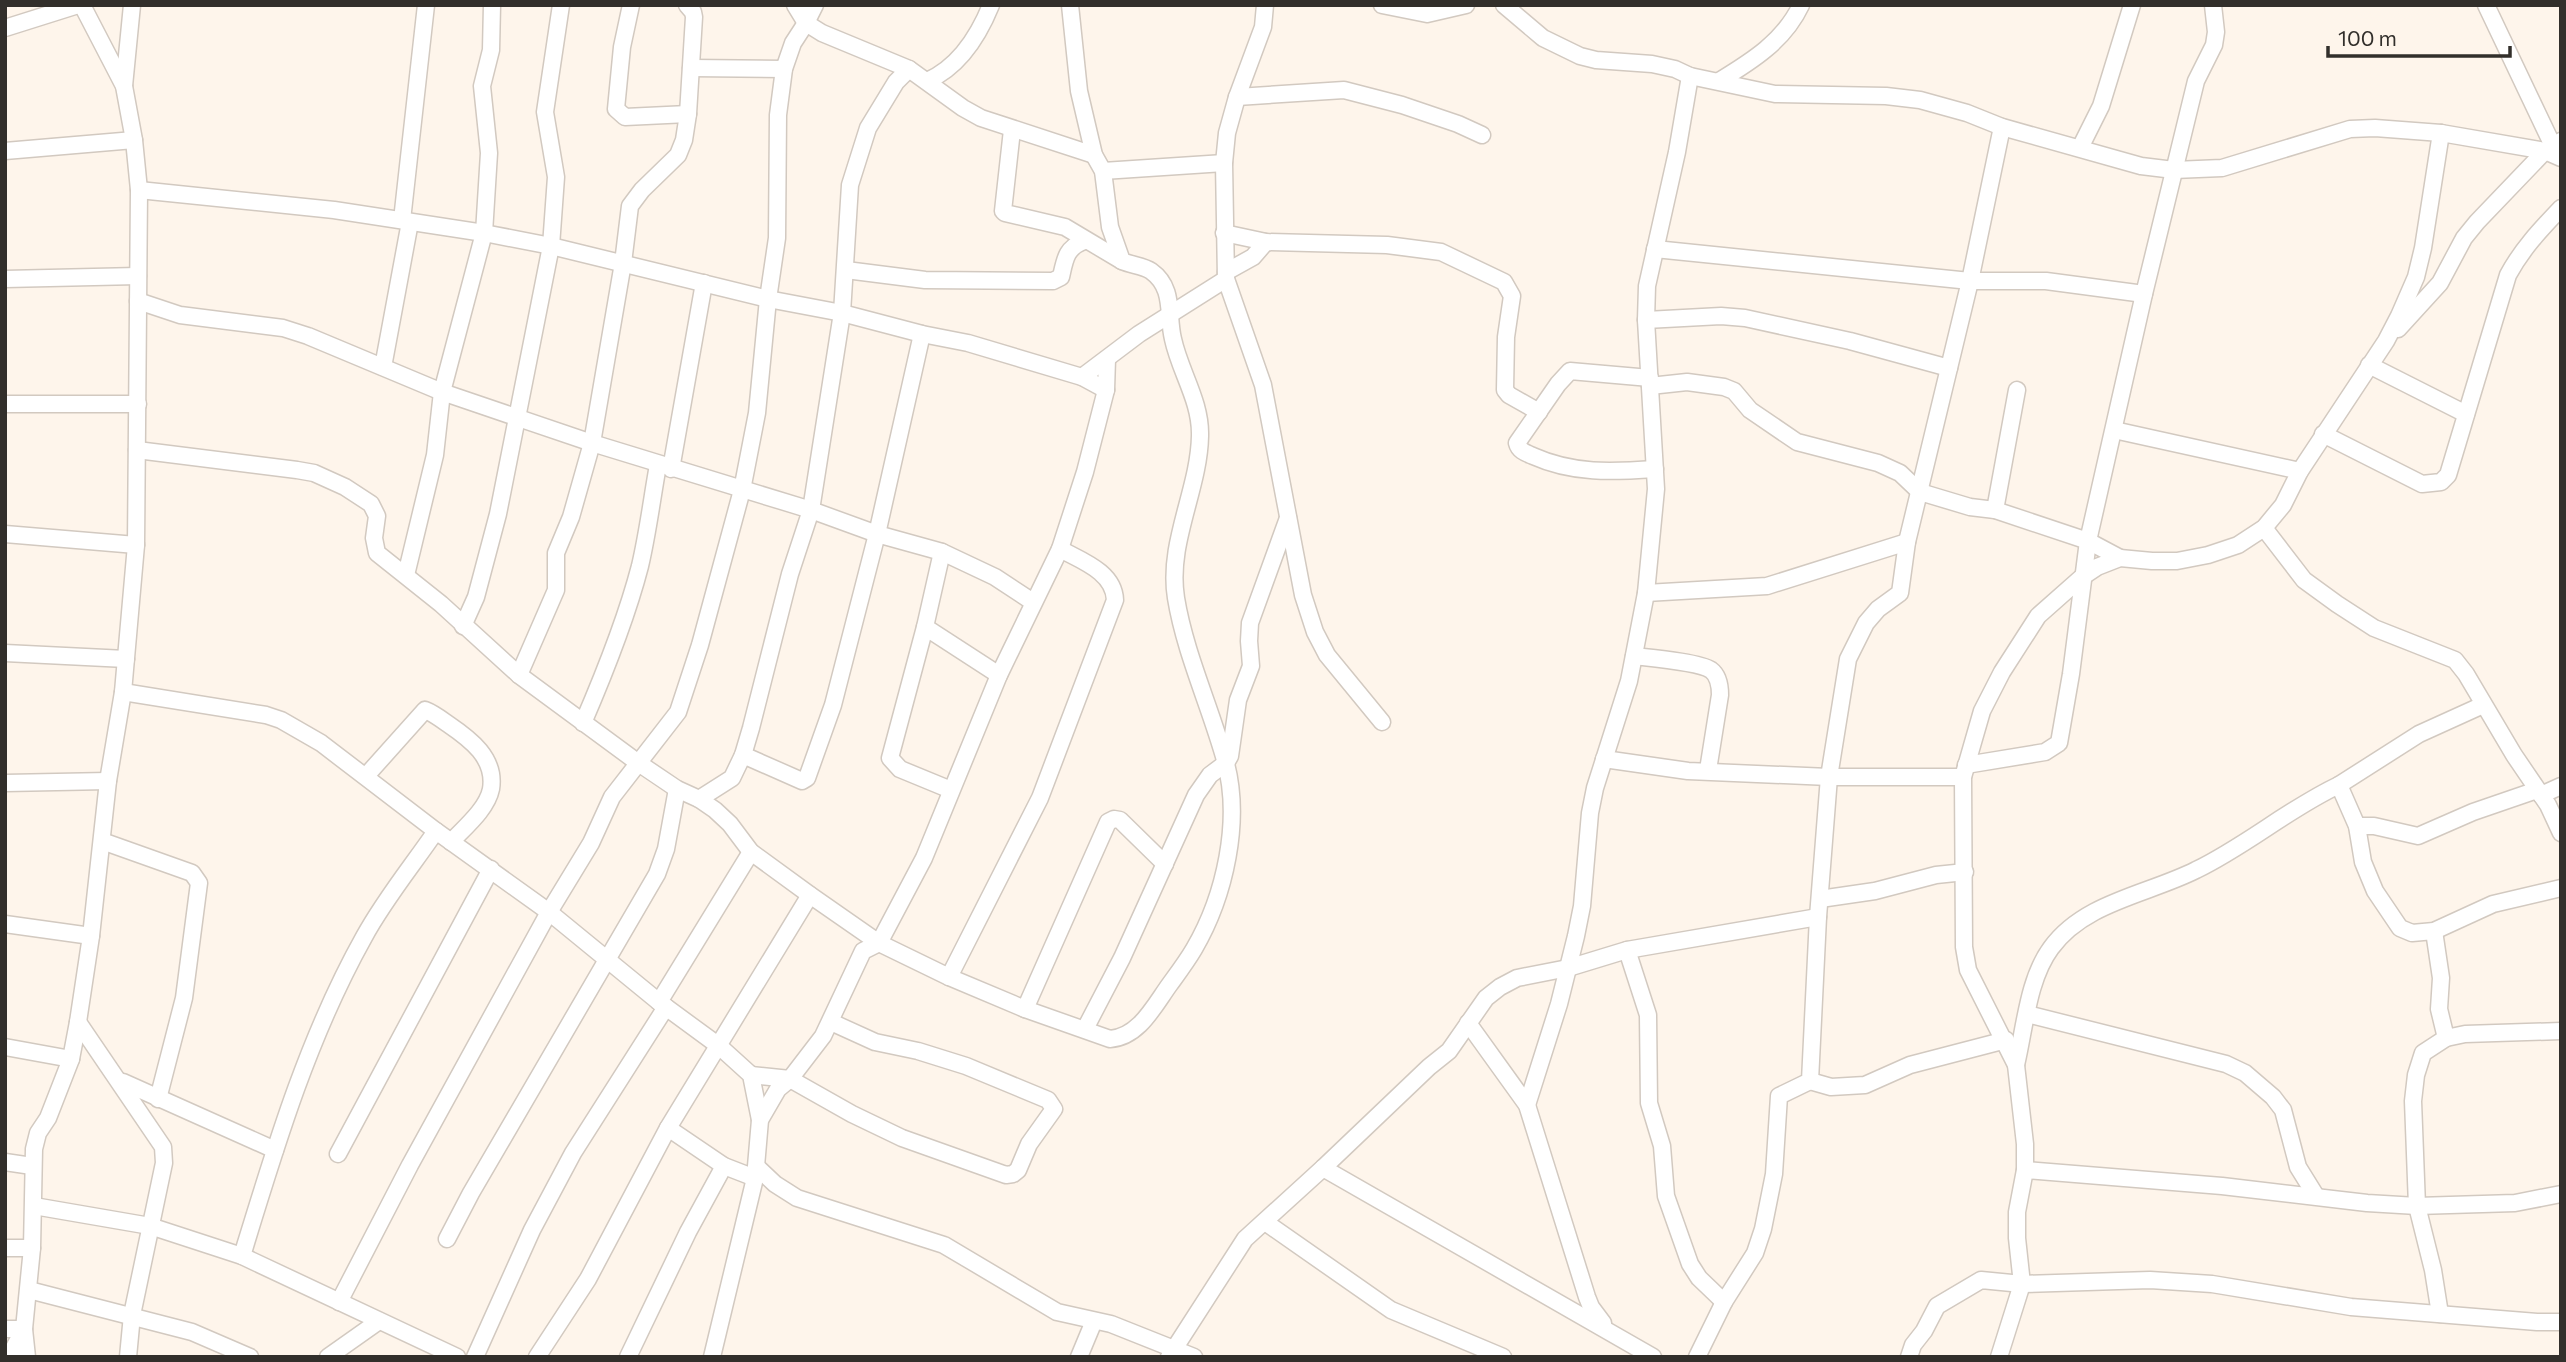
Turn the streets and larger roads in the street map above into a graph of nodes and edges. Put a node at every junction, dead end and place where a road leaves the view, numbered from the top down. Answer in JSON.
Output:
{"nodes":[{"id":1,"x":80,"y":5,"type":"edge"},
{"id":2,"x":132,"y":5,"type":"edge"},
{"id":3,"x":426,"y":5,"type":"edge"},
{"id":4,"x":492,"y":5,"type":"edge"},
{"id":5,"x":561,"y":5,"type":"edge"},
{"id":6,"x":631,"y":5,"type":"edge"},
{"id":7,"x":687,"y":5,"type":"edge"},
{"id":8,"x":794,"y":5,"type":"edge"},
{"id":9,"x":815,"y":5,"type":"edge"},
{"id":10,"x":991,"y":5,"type":"edge"},
{"id":11,"x":1070,"y":5,"type":"edge"},
{"id":12,"x":1265,"y":5,"type":"edge"},
{"id":13,"x":1382,"y":5,"type":"edge"},
{"id":14,"x":1466,"y":5,"type":"edge"},
{"id":15,"x":1801,"y":5,"type":"edge"},
{"id":16,"x":2132,"y":5,"type":"edge"},
{"id":17,"x":2213,"y":5,"type":"edge"},
{"id":18,"x":2486,"y":5,"type":"edge"},
{"id":19,"x":1508,"y":6,"type":"edge"},
{"id":20,"x":806,"y":23,"type":"junction"},
{"id":21,"x":5,"y":28,"type":"edge"},
{"id":22,"x":691,"y":68,"type":"junction"},
{"id":23,"x":784,"y":69,"type":"junction"},
{"id":24,"x":909,"y":69,"type":"junction"},
{"id":25,"x":1690,"y":76,"type":"junction"},
{"id":26,"x":1719,"y":80,"type":"junction"},
{"id":27,"x":927,"y":81,"type":"junction"},
{"id":28,"x":124,"y":86,"type":"junction"},
{"id":29,"x":1237,"y":97,"type":"junction"},
{"id":30,"x":688,"y":114,"type":"junction"},
{"id":31,"x":2002,"y":127,"type":"junction"},
{"id":32,"x":1012,"y":130,"type":"junction"},
{"id":33,"x":2441,"y":133,"type":"junction"},
{"id":34,"x":1482,"y":135,"type":"dead end"},
{"id":35,"x":134,"y":140,"type":"junction"},
{"id":36,"x":2080,"y":148,"type":"junction"},
{"id":37,"x":2555,"y":149,"type":"edge"},
{"id":38,"x":5,"y":151,"type":"edge"},
{"id":39,"x":1094,"y":155,"type":"junction"},
{"id":40,"x":1224,"y":163,"type":"junction"},
{"id":41,"x":2174,"y":170,"type":"junction"},
{"id":42,"x":1102,"y":171,"type":"junction"},
{"id":43,"x":139,"y":190,"type":"junction"},
{"id":44,"x":2561,"y":208,"type":"edge"},
{"id":45,"x":406,"y":221,"type":"junction"},
{"id":46,"x":484,"y":233,"type":"junction"},
{"id":47,"x":1224,"y":233,"type":"junction"},
{"id":48,"x":1084,"y":241,"type":"junction"},
{"id":49,"x":1266,"y":242,"type":"junction"},
{"id":50,"x":551,"y":246,"type":"junction"},
{"id":51,"x":1655,"y":249,"type":"junction"},
{"id":52,"x":1122,"y":261,"type":"junction"},
{"id":53,"x":623,"y":263,"type":"junction"},
{"id":54,"x":846,"y":270,"type":"junction"},
{"id":55,"x":1226,"y":275,"type":"junction"},
{"id":56,"x":138,"y":276,"type":"junction"},
{"id":57,"x":5,"y":279,"type":"edge"},
{"id":58,"x":1970,"y":281,"type":"junction"},
{"id":59,"x":704,"y":284,"type":"junction"},
{"id":60,"x":2144,"y":294,"type":"junction"},
{"id":61,"x":768,"y":299,"type":"junction"},
{"id":62,"x":138,"y":301,"type":"junction"},
{"id":63,"x":842,"y":313,"type":"junction"},
{"id":64,"x":1172,"y":314,"type":"junction"},
{"id":65,"x":1646,"y":320,"type":"junction"},
{"id":66,"x":922,"y":334,"type":"junction"},
{"id":67,"x":2386,"y":341,"type":"junction"},
{"id":68,"x":1107,"y":359,"type":"junction"},
{"id":69,"x":2369,"y":365,"type":"junction"},
{"id":70,"x":383,"y":367,"type":"junction"},
{"id":71,"x":1950,"y":368,"type":"junction"},
{"id":72,"x":1082,"y":377,"type":"junction"},
{"id":73,"x":1650,"y":382,"type":"junction"},
{"id":74,"x":1105,"y":390,"type":"junction"},
{"id":75,"x":2017,"y":390,"type":"dead end"},
{"id":76,"x":442,"y":391,"type":"junction"},
{"id":77,"x":5,"y":404,"type":"edge"},
{"id":78,"x":138,"y":404,"type":"junction"},
{"id":79,"x":1539,"y":412,"type":"junction"},
{"id":80,"x":2466,"y":414,"type":"junction"},
{"id":81,"x":516,"y":417,"type":"junction"},
{"id":82,"x":2114,"y":430,"type":"junction"},
{"id":83,"x":2323,"y":434,"type":"junction"},
{"id":84,"x":592,"y":443,"type":"junction"},
{"id":85,"x":137,"y":450,"type":"junction"},
{"id":86,"x":1927,"y":465,"type":"junction"},
{"id":87,"x":664,"y":467,"type":"junction"},
{"id":88,"x":1655,"y":469,"type":"junction"},
{"id":89,"x":2300,"y":471,"type":"junction"},
{"id":90,"x":1900,"y":473,"type":"junction"},
{"id":91,"x":742,"y":490,"type":"junction"},
{"id":92,"x":1920,"y":492,"type":"junction"},
{"id":93,"x":811,"y":510,"type":"junction"},
{"id":94,"x":1995,"y":510,"type":"junction"},
{"id":95,"x":1288,"y":518,"type":"junction"},
{"id":96,"x":2264,"y":528,"type":"junction"},
{"id":97,"x":5,"y":534,"type":"edge"},
{"id":98,"x":877,"y":534,"type":"junction"},
{"id":99,"x":1907,"y":541,"type":"junction"},
{"id":100,"x":2088,"y":541,"type":"junction"},
{"id":101,"x":136,"y":545,"type":"junction"},
{"id":102,"x":1060,"y":549,"type":"junction"},
{"id":103,"x":942,"y":552,"type":"junction"},
{"id":104,"x":2120,"y":558,"type":"junction"},
{"id":105,"x":406,"y":575,"type":"junction"},
{"id":106,"x":2082,"y":577,"type":"junction"},
{"id":107,"x":1646,"y":593,"type":"junction"},
{"id":108,"x":1033,"y":602,"type":"junction"},
{"id":109,"x":463,"y":626,"type":"junction"},
{"id":110,"x":925,"y":627,"type":"junction"},
{"id":111,"x":5,"y":653,"type":"edge"},
{"id":112,"x":1634,"y":656,"type":"junction"},
{"id":113,"x":126,"y":659,"type":"junction"},
{"id":114,"x":519,"y":675,"type":"junction"},
{"id":115,"x":999,"y":675,"type":"junction"},
{"id":116,"x":123,"y":692,"type":"junction"},
{"id":117,"x":2483,"y":705,"type":"junction"},
{"id":118,"x":1382,"y":722,"type":"dead end"},
{"id":119,"x":583,"y":723,"type":"junction"},
{"id":120,"x":743,"y":755,"type":"junction"},
{"id":121,"x":1604,"y":759,"type":"junction"},
{"id":122,"x":637,"y":762,"type":"junction"},
{"id":123,"x":1226,"y":763,"type":"junction"},
{"id":124,"x":1708,"y":770,"type":"junction"},
{"id":125,"x":1964,"y":771,"type":"junction"},
{"id":126,"x":366,"y":776,"type":"junction"},
{"id":127,"x":1829,"y":777,"type":"junction"},
{"id":128,"x":108,"y":781,"type":"junction"},
{"id":129,"x":5,"y":783,"type":"edge"},
{"id":130,"x":2339,"y":785,"type":"junction"},
{"id":131,"x":2561,"y":786,"type":"edge"},
{"id":132,"x":677,"y":789,"type":"junction"},
{"id":133,"x":951,"y":790,"type":"junction"},
{"id":134,"x":2539,"y":793,"type":"junction"},
{"id":135,"x":699,"y":799,"type":"junction"},
{"id":136,"x":2357,"y":825,"type":"junction"},
{"id":137,"x":436,"y":831,"type":"junction"},
{"id":138,"x":2561,"y":832,"type":"edge"},
{"id":139,"x":102,"y":841,"type":"junction"},
{"id":140,"x":451,"y":842,"type":"junction"},
{"id":141,"x":751,"y":852,"type":"junction"},
{"id":142,"x":1165,"y":864,"type":"junction"},
{"id":143,"x":491,"y":869,"type":"junction"},
{"id":144,"x":1965,"y":872,"type":"junction"},
{"id":145,"x":2561,"y":888,"type":"edge"},
{"id":146,"x":810,"y":895,"type":"junction"},
{"id":147,"x":1820,"y":899,"type":"junction"},
{"id":148,"x":549,"y":912,"type":"junction"},
{"id":149,"x":1818,"y":917,"type":"junction"},
{"id":150,"x":5,"y":924,"type":"edge"},
{"id":151,"x":2434,"y":931,"type":"junction"},
{"id":152,"x":91,"y":936,"type":"junction"},
{"id":153,"x":879,"y":943,"type":"junction"},
{"id":154,"x":1627,"y":950,"type":"junction"},
{"id":155,"x":606,"y":960,"type":"junction"},
{"id":156,"x":1568,"y":968,"type":"junction"},
{"id":157,"x":949,"y":977,"type":"junction"},
{"id":158,"x":663,"y":1004,"type":"junction"},
{"id":159,"x":1025,"y":1009,"type":"junction"},
{"id":160,"x":2027,"y":1014,"type":"junction"},
{"id":161,"x":78,"y":1022,"type":"junction"},
{"id":162,"x":831,"y":1022,"type":"junction"},
{"id":163,"x":1468,"y":1023,"type":"junction"},
{"id":164,"x":1085,"y":1029,"type":"junction"},
{"id":165,"x":2561,"y":1031,"type":"edge"},
{"id":166,"x":2446,"y":1038,"type":"junction"},
{"id":167,"x":2006,"y":1040,"type":"junction"},
{"id":168,"x":719,"y":1046,"type":"junction"},
{"id":169,"x":5,"y":1047,"type":"edge"},
{"id":170,"x":1485,"y":1047,"type":"junction"},
{"id":171,"x":1450,"y":1051,"type":"junction"},
{"id":172,"x":71,"y":1059,"type":"junction"},
{"id":173,"x":2016,"y":1065,"type":"junction"},
{"id":174,"x":751,"y":1075,"type":"junction"},
{"id":175,"x":790,"y":1079,"type":"junction"},
{"id":176,"x":121,"y":1081,"type":"junction"},
{"id":177,"x":1810,"y":1081,"type":"junction"},
{"id":178,"x":158,"y":1099,"type":"junction"},
{"id":179,"x":1527,"y":1105,"type":"junction"},
{"id":180,"x":760,"y":1120,"type":"junction"},
{"id":181,"x":668,"y":1128,"type":"junction"},
{"id":182,"x":275,"y":1150,"type":"junction"},
{"id":183,"x":338,"y":1154,"type":"dead end"},
{"id":184,"x":5,"y":1162,"type":"edge"},
{"id":185,"x":33,"y":1166,"type":"junction"},
{"id":186,"x":724,"y":1166,"type":"junction"},
{"id":187,"x":1323,"y":1168,"type":"junction"},
{"id":188,"x":2025,"y":1170,"type":"junction"},
{"id":189,"x":756,"y":1173,"type":"junction"},
{"id":190,"x":2561,"y":1194,"type":"edge"},
{"id":191,"x":2316,"y":1196,"type":"junction"},
{"id":192,"x":33,"y":1206,"type":"junction"},
{"id":193,"x":2417,"y":1206,"type":"junction"},
{"id":194,"x":1265,"y":1222,"type":"junction"},
{"id":195,"x":150,"y":1226,"type":"junction"},
{"id":196,"x":447,"y":1239,"type":"dead end"},
{"id":197,"x":5,"y":1248,"type":"edge"},
{"id":198,"x":32,"y":1248,"type":"junction"},
{"id":199,"x":243,"y":1256,"type":"junction"},
{"id":200,"x":2022,"y":1284,"type":"junction"},
{"id":201,"x":29,"y":1290,"type":"junction"},
{"id":202,"x":339,"y":1302,"type":"junction"},
{"id":203,"x":1724,"y":1302,"type":"junction"},
{"id":204,"x":2440,"y":1314,"type":"junction"},
{"id":205,"x":132,"y":1315,"type":"junction"},
{"id":206,"x":379,"y":1321,"type":"junction"},
{"id":207,"x":1094,"y":1321,"type":"junction"},
{"id":208,"x":2561,"y":1322,"type":"edge"},
{"id":209,"x":5,"y":1329,"type":"edge"},
{"id":210,"x":24,"y":1329,"type":"junction"},
{"id":211,"x":1609,"y":1331,"type":"junction"},
{"id":212,"x":1171,"y":1354,"type":"edge"},
{"id":213,"x":718,"y":1355,"type":"edge"},
{"id":214,"x":9,"y":1357,"type":"edge"},
{"id":215,"x":27,"y":1357,"type":"edge"},
{"id":216,"x":128,"y":1357,"type":"edge"},
{"id":217,"x":250,"y":1357,"type":"edge"},
{"id":218,"x":328,"y":1357,"type":"edge"},
{"id":219,"x":457,"y":1357,"type":"edge"},
{"id":220,"x":475,"y":1357,"type":"edge"},
{"id":221,"x":537,"y":1357,"type":"edge"},
{"id":222,"x":628,"y":1357,"type":"edge"},
{"id":223,"x":1079,"y":1357,"type":"edge"},
{"id":224,"x":1194,"y":1357,"type":"edge"},
{"id":225,"x":1503,"y":1357,"type":"edge"},
{"id":226,"x":1653,"y":1357,"type":"edge"},
{"id":227,"x":1698,"y":1357,"type":"edge"},
{"id":228,"x":1909,"y":1357,"type":"edge"},
{"id":229,"x":1999,"y":1357,"type":"edge"}],
"edges":[{"from":1,"to":21,"type":"street"},
{"from":1,"to":28,"type":"street"},
{"from":2,"to":28,"type":"street"},
{"from":3,"to":45,"type":"street"},
{"from":4,"to":46,"type":"street"},
{"from":5,"to":50,"type":"street"},
{"from":6,"to":30,"type":"street"},
{"from":7,"to":22,"type":"street"},
{"from":8,"to":20,"type":"street"},
{"from":9,"to":20,"type":"street"},
{"from":10,"to":27,"type":"street"},
{"from":11,"to":39,"type":"street"},
{"from":12,"to":29,"type":"street"},
{"from":13,"to":14,"type":"street"},
{"from":15,"to":26,"type":"street"},
{"from":16,"to":36,"type":"street"},
{"from":17,"to":41,"type":"street"},
{"from":18,"to":37,"type":"street"},
{"from":19,"to":25,"type":"street"},
{"from":20,"to":23,"type":"street"},
{"from":20,"to":24,"type":"street"},
{"from":22,"to":23,"type":"street"},
{"from":22,"to":30,"type":"street"},
{"from":23,"to":61,"type":"street"},
{"from":24,"to":27,"type":"street"},
{"from":24,"to":54,"type":"street"},
{"from":25,"to":26,"type":"street"},
{"from":25,"to":51,"type":"street"},
{"from":26,"to":31,"type":"street"},
{"from":27,"to":32,"type":"street"},
{"from":28,"to":35,"type":"street"},
{"from":29,"to":34,"type":"street"},
{"from":29,"to":40,"type":"street"},
{"from":30,"to":53,"type":"street"},
{"from":31,"to":36,"type":"street"},
{"from":31,"to":58,"type":"street"},
{"from":32,"to":39,"type":"street"},
{"from":32,"to":48,"type":"street"},
{"from":33,"to":37,"type":"street"},
{"from":33,"to":41,"type":"street"},
{"from":33,"to":67,"type":"street"},
{"from":35,"to":38,"type":"street"},
{"from":35,"to":43,"type":"street"},
{"from":36,"to":41,"type":"street"},
{"from":37,"to":67,"type":"street"},
{"from":39,"to":42,"type":"street"},
{"from":40,"to":42,"type":"street"},
{"from":40,"to":47,"type":"street"},
{"from":41,"to":60,"type":"street"},
{"from":42,"to":52,"type":"street"},
{"from":43,"to":45,"type":"street"},
{"from":43,"to":56,"type":"street"},
{"from":44,"to":80,"type":"street"},
{"from":45,"to":46,"type":"street"},
{"from":45,"to":70,"type":"street"},
{"from":46,"to":50,"type":"street"},
{"from":46,"to":76,"type":"street"},
{"from":47,"to":49,"type":"street"},
{"from":47,"to":55,"type":"street"},
{"from":48,"to":52,"type":"street"},
{"from":48,"to":54,"type":"street"},
{"from":49,"to":55,"type":"street"},
{"from":49,"to":79,"type":"street"},
{"from":50,"to":53,"type":"street"},
{"from":50,"to":81,"type":"street"},
{"from":51,"to":58,"type":"street"},
{"from":51,"to":65,"type":"street"},
{"from":52,"to":64,"type":"street"},
{"from":53,"to":59,"type":"street"},
{"from":53,"to":84,"type":"street"},
{"from":54,"to":63,"type":"street"},
{"from":55,"to":64,"type":"street"},
{"from":55,"to":95,"type":"street"},
{"from":56,"to":57,"type":"street"},
{"from":56,"to":62,"type":"street"},
{"from":58,"to":60,"type":"street"},
{"from":58,"to":71,"type":"street"},
{"from":59,"to":61,"type":"street"},
{"from":59,"to":87,"type":"street"},
{"from":60,"to":82,"type":"street"},
{"from":61,"to":63,"type":"street"},
{"from":61,"to":91,"type":"street"},
{"from":62,"to":70,"type":"street"},
{"from":62,"to":78,"type":"street"},
{"from":63,"to":66,"type":"street"},
{"from":63,"to":93,"type":"street"},
{"from":64,"to":68,"type":"street"},
{"from":64,"to":123,"type":"street"},
{"from":65,"to":71,"type":"street"},
{"from":65,"to":73,"type":"street"},
{"from":66,"to":72,"type":"street"},
{"from":66,"to":98,"type":"street"},
{"from":67,"to":69,"type":"street"},
{"from":68,"to":72,"type":"street"},
{"from":68,"to":74,"type":"street"},
{"from":69,"to":80,"type":"street"},
{"from":69,"to":83,"type":"street"},
{"from":70,"to":76,"type":"street"},
{"from":71,"to":86,"type":"street"},
{"from":72,"to":74,"type":"street"},
{"from":73,"to":79,"type":"street"},
{"from":73,"to":88,"type":"street"},
{"from":73,"to":90,"type":"street"},
{"from":74,"to":102,"type":"street"},
{"from":75,"to":94,"type":"street"},
{"from":76,"to":81,"type":"street"},
{"from":76,"to":105,"type":"street"},
{"from":77,"to":78,"type":"street"},
{"from":78,"to":85,"type":"street"},
{"from":79,"to":88,"type":"street"},
{"from":80,"to":83,"type":"street"},
{"from":81,"to":84,"type":"street"},
{"from":81,"to":109,"type":"street"},
{"from":82,"to":89,"type":"street"},
{"from":82,"to":100,"type":"street"},
{"from":83,"to":89,"type":"street"},
{"from":84,"to":87,"type":"street"},
{"from":84,"to":114,"type":"street"},
{"from":85,"to":101,"type":"street"},
{"from":85,"to":105,"type":"street"},
{"from":86,"to":90,"type":"street"},
{"from":86,"to":92,"type":"street"},
{"from":87,"to":91,"type":"street"},
{"from":87,"to":119,"type":"street"},
{"from":88,"to":107,"type":"street"},
{"from":89,"to":96,"type":"street"},
{"from":90,"to":92,"type":"street"},
{"from":91,"to":93,"type":"street"},
{"from":91,"to":122,"type":"street"},
{"from":92,"to":94,"type":"street"},
{"from":92,"to":99,"type":"street"},
{"from":93,"to":98,"type":"street"},
{"from":93,"to":120,"type":"street"},
{"from":94,"to":100,"type":"street"},
{"from":95,"to":118,"type":"street"},
{"from":95,"to":123,"type":"street"},
{"from":96,"to":104,"type":"street"},
{"from":96,"to":117,"type":"street"},
{"from":97,"to":101,"type":"street"},
{"from":98,"to":103,"type":"street"},
{"from":98,"to":120,"type":"street"},
{"from":99,"to":107,"type":"street"},
{"from":99,"to":127,"type":"street"},
{"from":100,"to":104,"type":"street"},
{"from":100,"to":106,"type":"street"},
{"from":101,"to":113,"type":"street"},
{"from":102,"to":108,"type":"street"},
{"from":102,"to":157,"type":"street"},
{"from":103,"to":108,"type":"street"},
{"from":103,"to":110,"type":"street"},
{"from":104,"to":106,"type":"street"},
{"from":105,"to":109,"type":"street"},
{"from":106,"to":125,"type":"street"},
{"from":106,"to":125,"type":"street"},
{"from":107,"to":112,"type":"street"},
{"from":108,"to":115,"type":"street"},
{"from":109,"to":114,"type":"street"},
{"from":110,"to":115,"type":"street"},
{"from":110,"to":133,"type":"street"},
{"from":111,"to":113,"type":"street"},
{"from":112,"to":121,"type":"street"},
{"from":112,"to":124,"type":"street"},
{"from":113,"to":116,"type":"street"},
{"from":114,"to":119,"type":"street"},
{"from":115,"to":133,"type":"street"},
{"from":116,"to":126,"type":"street"},
{"from":116,"to":128,"type":"street"},
{"from":117,"to":130,"type":"street"},
{"from":117,"to":134,"type":"street"},
{"from":119,"to":122,"type":"street"},
{"from":120,"to":135,"type":"street"},
{"from":121,"to":124,"type":"street"},
{"from":121,"to":156,"type":"street"},
{"from":122,"to":132,"type":"street"},
{"from":122,"to":148,"type":"street"},
{"from":123,"to":142,"type":"street"},
{"from":123,"to":164,"type":"street"},
{"from":124,"to":127,"type":"street"},
{"from":125,"to":127,"type":"street"},
{"from":125,"to":144,"type":"street"},
{"from":126,"to":137,"type":"street"},
{"from":126,"to":140,"type":"street"},
{"from":127,"to":147,"type":"street"},
{"from":128,"to":129,"type":"street"},
{"from":128,"to":139,"type":"street"},
{"from":130,"to":136,"type":"street"},
{"from":130,"to":160,"type":"street"},
{"from":131,"to":134,"type":"street"},
{"from":132,"to":135,"type":"street"},
{"from":132,"to":155,"type":"street"},
{"from":133,"to":153,"type":"street"},
{"from":134,"to":136,"type":"street"},
{"from":134,"to":138,"type":"street"},
{"from":135,"to":141,"type":"street"},
{"from":136,"to":151,"type":"street"},
{"from":137,"to":140,"type":"street"},
{"from":137,"to":182,"type":"street"},
{"from":139,"to":152,"type":"street"},
{"from":139,"to":178,"type":"street"},
{"from":140,"to":143,"type":"street"},
{"from":141,"to":146,"type":"street"},
{"from":141,"to":158,"type":"street"},
{"from":142,"to":159,"type":"street"},
{"from":142,"to":164,"type":"street"},
{"from":143,"to":148,"type":"street"},
{"from":143,"to":183,"type":"street"},
{"from":144,"to":147,"type":"street"},
{"from":144,"to":167,"type":"street"},
{"from":145,"to":151,"type":"street"},
{"from":146,"to":153,"type":"street"},
{"from":146,"to":168,"type":"street"},
{"from":147,"to":149,"type":"street"},
{"from":148,"to":155,"type":"street"},
{"from":148,"to":202,"type":"street"},
{"from":149,"to":154,"type":"street"},
{"from":149,"to":177,"type":"street"},
{"from":150,"to":152,"type":"street"},
{"from":151,"to":166,"type":"street"},
{"from":152,"to":161,"type":"street"},
{"from":153,"to":157,"type":"street"},
{"from":153,"to":162,"type":"street"},
{"from":154,"to":156,"type":"street"},
{"from":154,"to":203,"type":"street"},
{"from":155,"to":158,"type":"street"},
{"from":155,"to":196,"type":"street"},
{"from":156,"to":163,"type":"street"},
{"from":156,"to":179,"type":"street"},
{"from":157,"to":159,"type":"street"},
{"from":158,"to":168,"type":"street"},
{"from":158,"to":220,"type":"street"},
{"from":159,"to":164,"type":"street"},
{"from":160,"to":173,"type":"street"},
{"from":160,"to":191,"type":"street"},
{"from":161,"to":172,"type":"street"},
{"from":161,"to":176,"type":"street"},
{"from":162,"to":175,"type":"street"},
{"from":162,"to":175,"type":"street"},
{"from":163,"to":170,"type":"street"},
{"from":163,"to":171,"type":"street"},
{"from":165,"to":166,"type":"street"},
{"from":166,"to":193,"type":"street"},
{"from":167,"to":173,"type":"street"},
{"from":167,"to":177,"type":"street"},
{"from":168,"to":174,"type":"street"},
{"from":168,"to":181,"type":"street"},
{"from":169,"to":172,"type":"street"},
{"from":170,"to":171,"type":"street"},
{"from":170,"to":179,"type":"street"},
{"from":171,"to":187,"type":"street"},
{"from":172,"to":185,"type":"street"},
{"from":173,"to":188,"type":"street"},
{"from":174,"to":175,"type":"street"},
{"from":174,"to":180,"type":"street"},
{"from":175,"to":180,"type":"street"},
{"from":176,"to":178,"type":"street"},
{"from":176,"to":195,"type":"street"},
{"from":177,"to":203,"type":"street"},
{"from":178,"to":182,"type":"street"},
{"from":179,"to":211,"type":"street"},
{"from":180,"to":189,"type":"street"},
{"from":181,"to":186,"type":"street"},
{"from":181,"to":221,"type":"street"},
{"from":182,"to":199,"type":"street"},
{"from":184,"to":185,"type":"street"},
{"from":185,"to":192,"type":"street"},
{"from":186,"to":189,"type":"street"},
{"from":186,"to":222,"type":"street"},
{"from":187,"to":194,"type":"street"},
{"from":187,"to":211,"type":"street"},
{"from":188,"to":191,"type":"street"},
{"from":188,"to":200,"type":"street"},
{"from":189,"to":207,"type":"street"},
{"from":189,"to":213,"type":"street"},
{"from":190,"to":193,"type":"street"},
{"from":191,"to":193,"type":"street"},
{"from":192,"to":195,"type":"street"},
{"from":192,"to":198,"type":"street"},
{"from":193,"to":204,"type":"street"},
{"from":194,"to":212,"type":"street"},
{"from":194,"to":225,"type":"street"},
{"from":195,"to":199,"type":"street"},
{"from":195,"to":205,"type":"street"},
{"from":197,"to":198,"type":"street"},
{"from":198,"to":201,"type":"street"},
{"from":199,"to":202,"type":"street"},
{"from":200,"to":204,"type":"street"},
{"from":200,"to":228,"type":"street"},
{"from":200,"to":229,"type":"street"},
{"from":201,"to":205,"type":"street"},
{"from":201,"to":210,"type":"street"},
{"from":202,"to":206,"type":"street"},
{"from":203,"to":227,"type":"street"},
{"from":204,"to":208,"type":"street"},
{"from":205,"to":216,"type":"street"},
{"from":205,"to":217,"type":"street"},
{"from":206,"to":218,"type":"street"},
{"from":206,"to":219,"type":"street"},
{"from":207,"to":212,"type":"street"},
{"from":207,"to":223,"type":"street"},
{"from":209,"to":210,"type":"street"},
{"from":210,"to":214,"type":"street"},
{"from":210,"to":215,"type":"street"},
{"from":211,"to":226,"type":"street"},
{"from":212,"to":224,"type":"street"}]}
